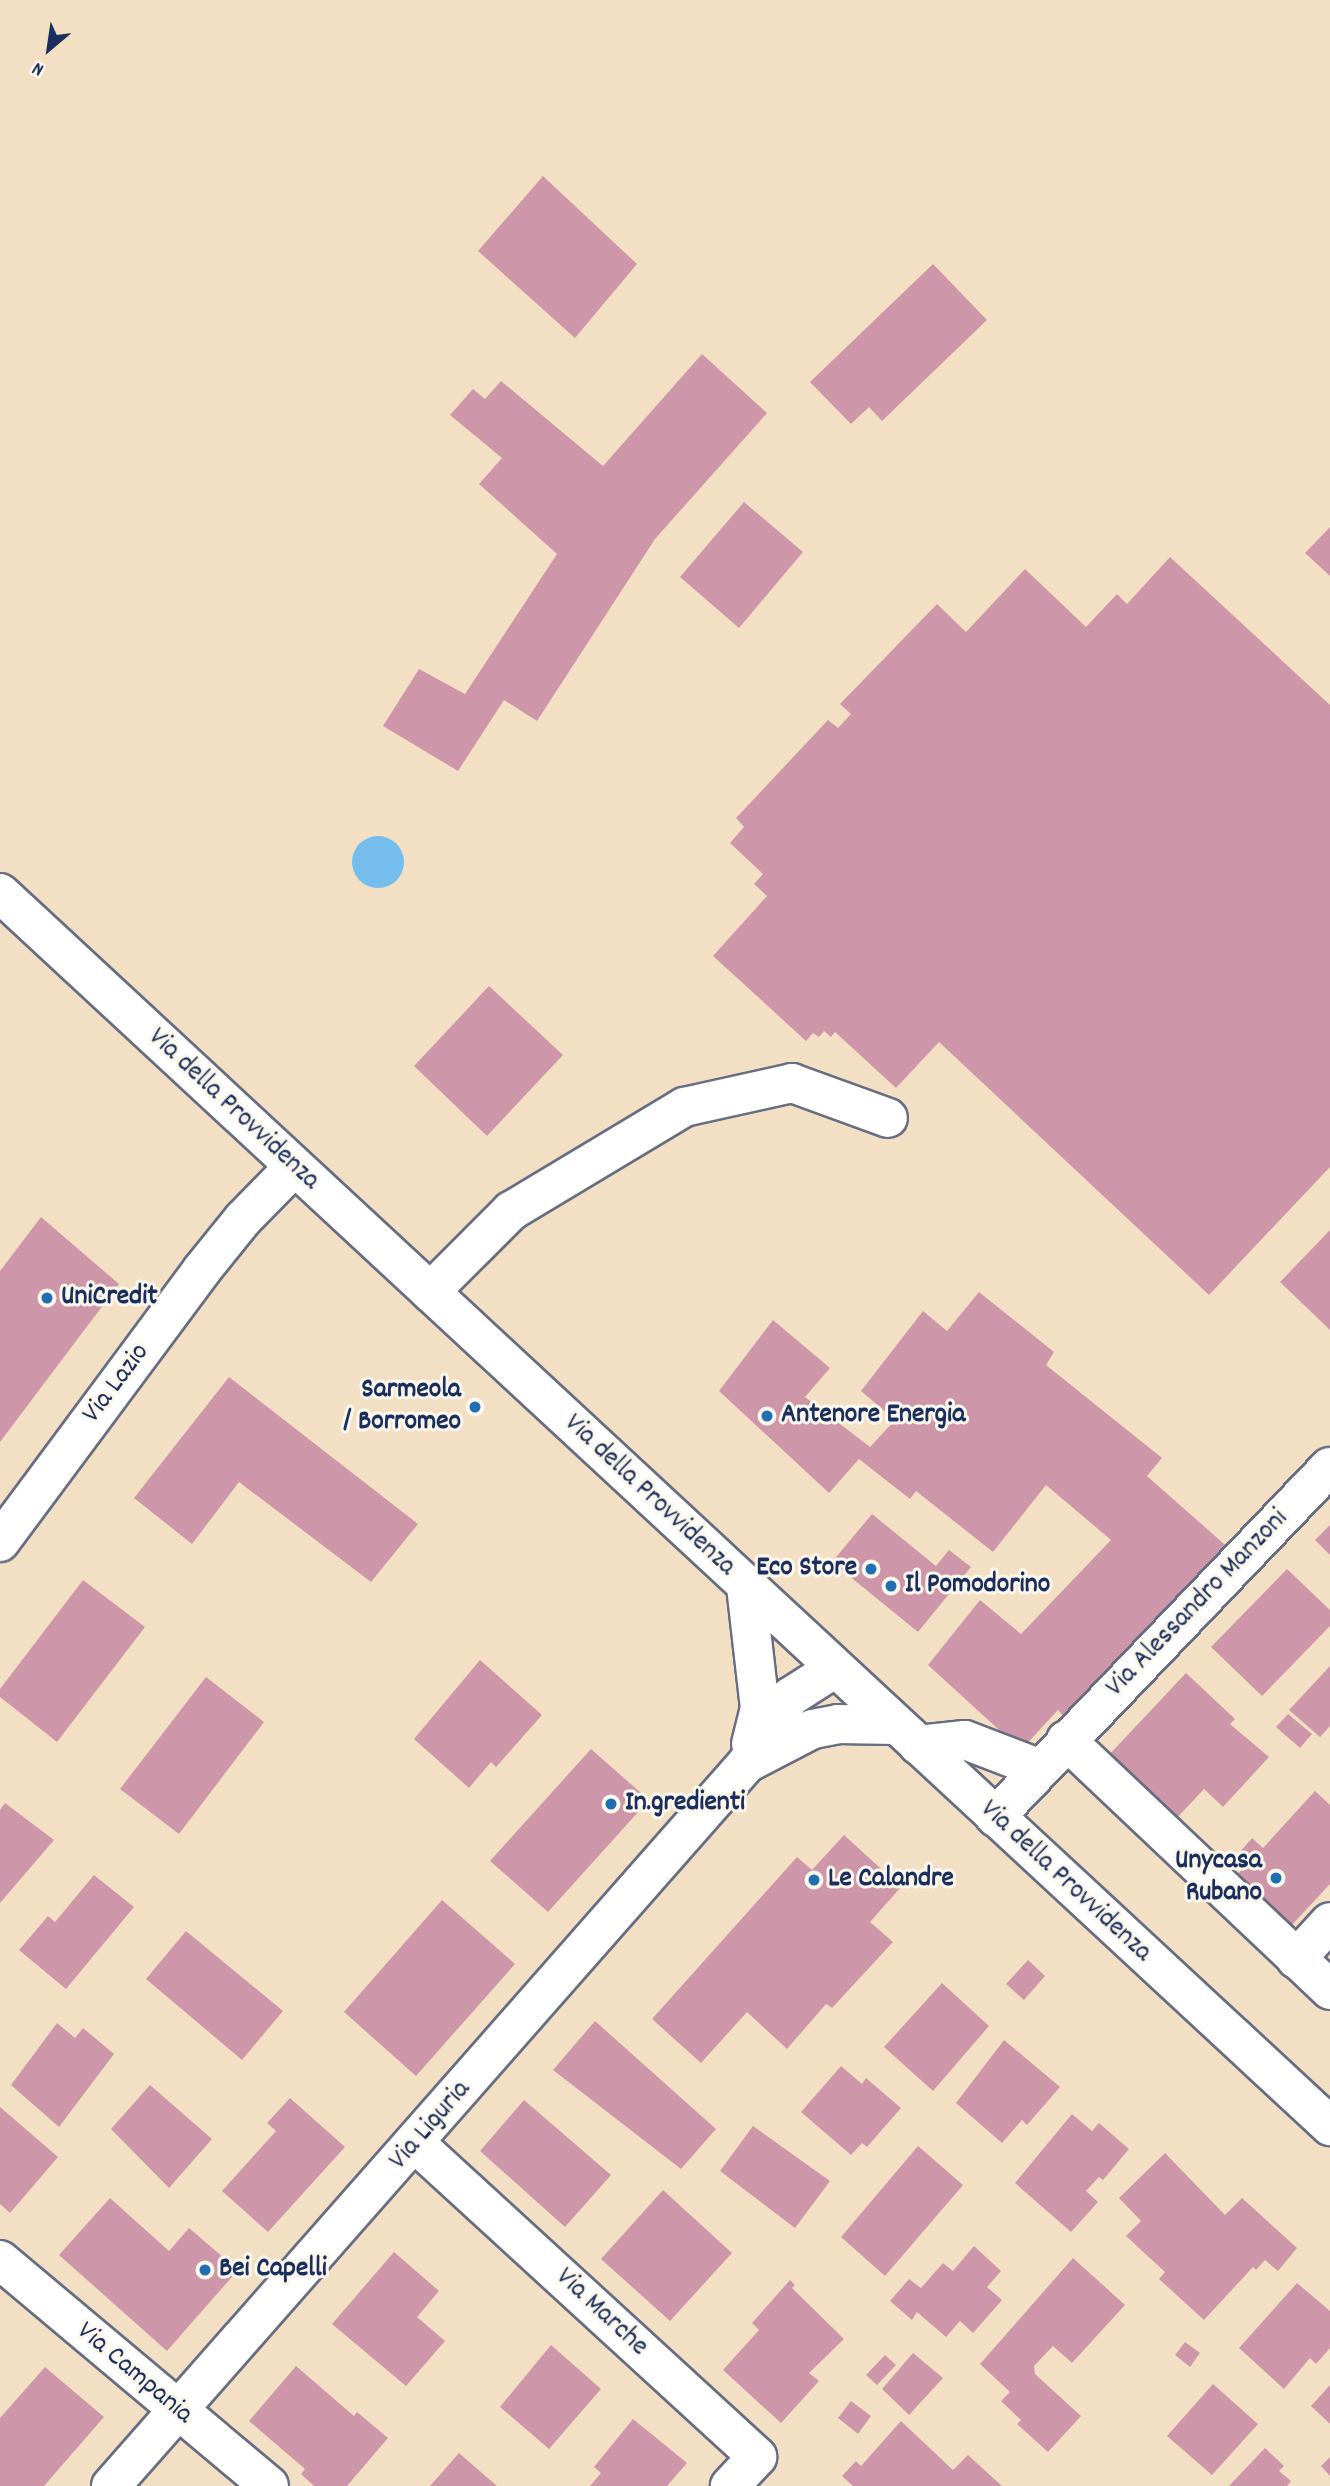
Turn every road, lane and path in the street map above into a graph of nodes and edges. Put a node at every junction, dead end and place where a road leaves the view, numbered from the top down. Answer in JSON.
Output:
{"nodes":[{"id":1,"x":0,"y":893,"type":"edge"},
{"id":2,"x":888,"y":1118,"type":"dead end"},
{"id":3,"x":294,"y":1167,"type":"junction"},
{"id":4,"x":430,"y":1292,"type":"junction"},
{"id":5,"x":1330,"y":1467,"type":"edge"},
{"id":6,"x":0,"y":1542,"type":"edge"},
{"id":7,"x":746,"y":1586,"type":"junction"},
{"id":8,"x":834,"y":1669,"type":"junction"},
{"id":9,"x":906,"y":1735,"type":"junction"},
{"id":10,"x":1066,"y":1740,"type":"junction"},
{"id":11,"x":747,"y":1763,"type":"junction"},
{"id":12,"x":1031,"y":1767,"type":"junction"},
{"id":13,"x":995,"y":1817,"type":"junction"},
{"id":14,"x":1330,"y":1922,"type":"edge"},
{"id":15,"x":1296,"y":1959,"type":"junction"},
{"id":16,"x":1330,"y":1990,"type":"edge"},
{"id":17,"x":1330,"y":2126,"type":"edge"},
{"id":18,"x":416,"y":2144,"type":"junction"},
{"id":19,"x":0,"y":2260,"type":"edge"},
{"id":20,"x":176,"y":2410,"type":"junction"},
{"id":21,"x":111,"y":2486,"type":"edge"},
{"id":22,"x":269,"y":2486,"type":"edge"},
{"id":23,"x":730,"y":2486,"type":"edge"}],
"edges":[{"from":1,"to":3,"type":"street","name":"Via della Provvidenza"},
{"from":2,"to":4,"type":"street"},
{"from":3,"to":4,"type":"street","name":"Via della Provvidenza"},
{"from":3,"to":6,"type":"street","name":"Via Lazio"},
{"from":4,"to":7,"type":"street","name":"Via della Provvidenza"},
{"from":5,"to":10,"type":"street","name":"Via Alessandro Manzoni"},
{"from":7,"to":8,"type":"street","name":"Via della Provvidenza"},
{"from":7,"to":11,"type":"street","name":"Via Liguria"},
{"from":8,"to":9,"type":"street","name":"Via della Provvidenza"},
{"from":8,"to":11,"type":"street","name":"Via Liguria"},
{"from":9,"to":11,"type":"street","name":"Via Liguria"},
{"from":9,"to":12,"type":"street"},
{"from":9,"to":13,"type":"street","name":"Via della Provvidenza"},
{"from":10,"to":12,"type":"street","name":"Via Alessandro Manzoni"},
{"from":10,"to":15,"type":"street"},
{"from":11,"to":18,"type":"street","name":"Via Liguria"},
{"from":12,"to":13,"type":"street","name":"Via Alessandro Manzoni"},
{"from":13,"to":17,"type":"street","name":"Via della Provvidenza"},
{"from":14,"to":15,"type":"street"},
{"from":15,"to":16,"type":"street"},
{"from":18,"to":20,"type":"street","name":"Via Liguria"},
{"from":18,"to":23,"type":"street","name":"Via Marche"},
{"from":19,"to":20,"type":"street","name":"Via Campania"},
{"from":20,"to":21,"type":"street","name":"Via Liguria"},
{"from":20,"to":22,"type":"street","name":"Via Campania"}]}
